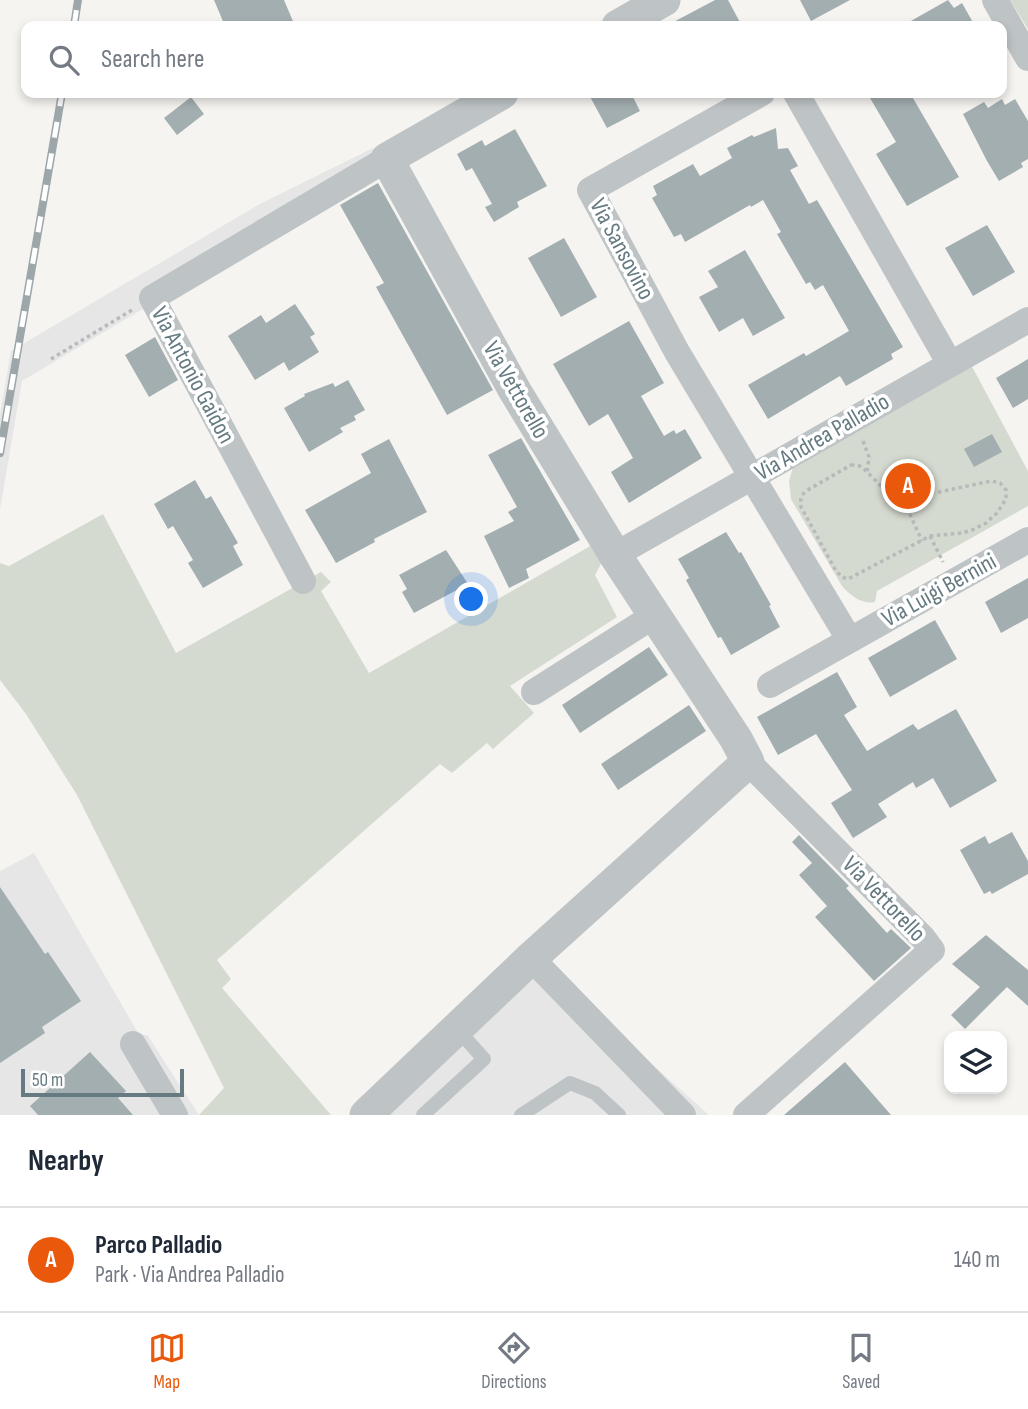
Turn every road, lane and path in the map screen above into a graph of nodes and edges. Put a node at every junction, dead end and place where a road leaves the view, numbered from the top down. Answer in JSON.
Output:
{"nodes":[{"id":1,"x":995,"y":0,"type":"edge"},
{"id":2,"x":1007,"y":21,"type":"edge"},
{"id":3,"x":1007,"y":21,"type":"edge"},
{"id":4,"x":1028,"y":58,"type":"edge"},
{"id":5,"x":493,"y":98,"type":"edge"},
{"id":6,"x":753,"y":98,"type":"edge"},
{"id":7,"x":799,"y":98,"type":"edge"},
{"id":8,"x":387,"y":159,"type":"junction"},
{"id":9,"x":152,"y":298,"type":"junction"},
{"id":10,"x":1028,"y":320,"type":"edge"},
{"id":11,"x":51,"y":359,"type":"dead end"},
{"id":12,"x":950,"y":364,"type":"junction"},
{"id":13,"x":851,"y":420,"type":"junction"},
{"id":14,"x":867,"y":474,"type":"junction"},
{"id":15,"x":753,"y":477,"type":"junction"},
{"id":16,"x":900,"y":494,"type":"junction"},
{"id":17,"x":1028,"y":540,"type":"edge"},
{"id":18,"x":922,"y":541,"type":"junction"},
{"id":19,"x":615,"y":555,"type":"junction"},
{"id":20,"x":303,"y":581,"type":"dead end"},
{"id":21,"x":655,"y":615,"type":"junction"},
{"id":22,"x":849,"y":639,"type":"junction"},
{"id":23,"x":770,"y":685,"type":"dead end"},
{"id":24,"x":534,"y":692,"type":"dead end"},
{"id":25,"x":748,"y":762,"type":"junction"},
{"id":26,"x":531,"y":958,"type":"junction"},
{"id":27,"x":457,"y":1029,"type":"junction"},
{"id":28,"x":133,"y":1044,"type":"dead end"},
{"id":29,"x":174,"y":1115,"type":"edge"},
{"id":30,"x":366,"y":1115,"type":"edge"},
{"id":31,"x":423,"y":1115,"type":"edge"},
{"id":32,"x":521,"y":1115,"type":"edge"},
{"id":33,"x":619,"y":1115,"type":"edge"},
{"id":34,"x":683,"y":1115,"type":"edge"},
{"id":35,"x":746,"y":1115,"type":"edge"}],
"edges":[{"from":1,"to":2,"type":"street"},
{"from":3,"to":4,"type":"street"},
{"from":5,"to":8,"type":"street"},
{"from":6,"to":15,"type":"street","name":"Via Sansovino"},
{"from":7,"to":12,"type":"street"},
{"from":8,"to":9,"type":"street","name":"Via Antonio Gaidon"},
{"from":8,"to":19,"type":"street","name":"Via Vettorello"},
{"from":9,"to":11,"type":"path"},
{"from":9,"to":20,"type":"street","name":"Via Antonio Gaidon"},
{"from":10,"to":12,"type":"street","name":"Via Andrea Palladio"},
{"from":12,"to":13,"type":"street","name":"Via Andrea Palladio"},
{"from":13,"to":14,"type":"path"},
{"from":13,"to":15,"type":"street","name":"Via Andrea Palladio"},
{"from":14,"to":16,"type":"path"},
{"from":14,"to":18,"type":"path"},
{"from":15,"to":19,"type":"street","name":"Via Andrea Palladio"},
{"from":15,"to":22,"type":"street"},
{"from":16,"to":18,"type":"path"},
{"from":16,"to":18,"type":"path"},
{"from":17,"to":22,"type":"street","name":"Via Luigi Bernini"},
{"from":19,"to":21,"type":"street","name":"Via Vettorello"},
{"from":21,"to":24,"type":"street"},
{"from":21,"to":25,"type":"street","name":"Via Vettorello"},
{"from":22,"to":23,"type":"street","name":"Via Luigi Bernini"},
{"from":25,"to":26,"type":"street"},
{"from":25,"to":35,"type":"street","name":"Via Vettorello"},
{"from":26,"to":27,"type":"street"},
{"from":26,"to":34,"type":"street"},
{"from":27,"to":30,"type":"street"},
{"from":27,"to":31,"type":"lane"},
{"from":28,"to":29,"type":"street"},
{"from":32,"to":33,"type":"lane"}]}
